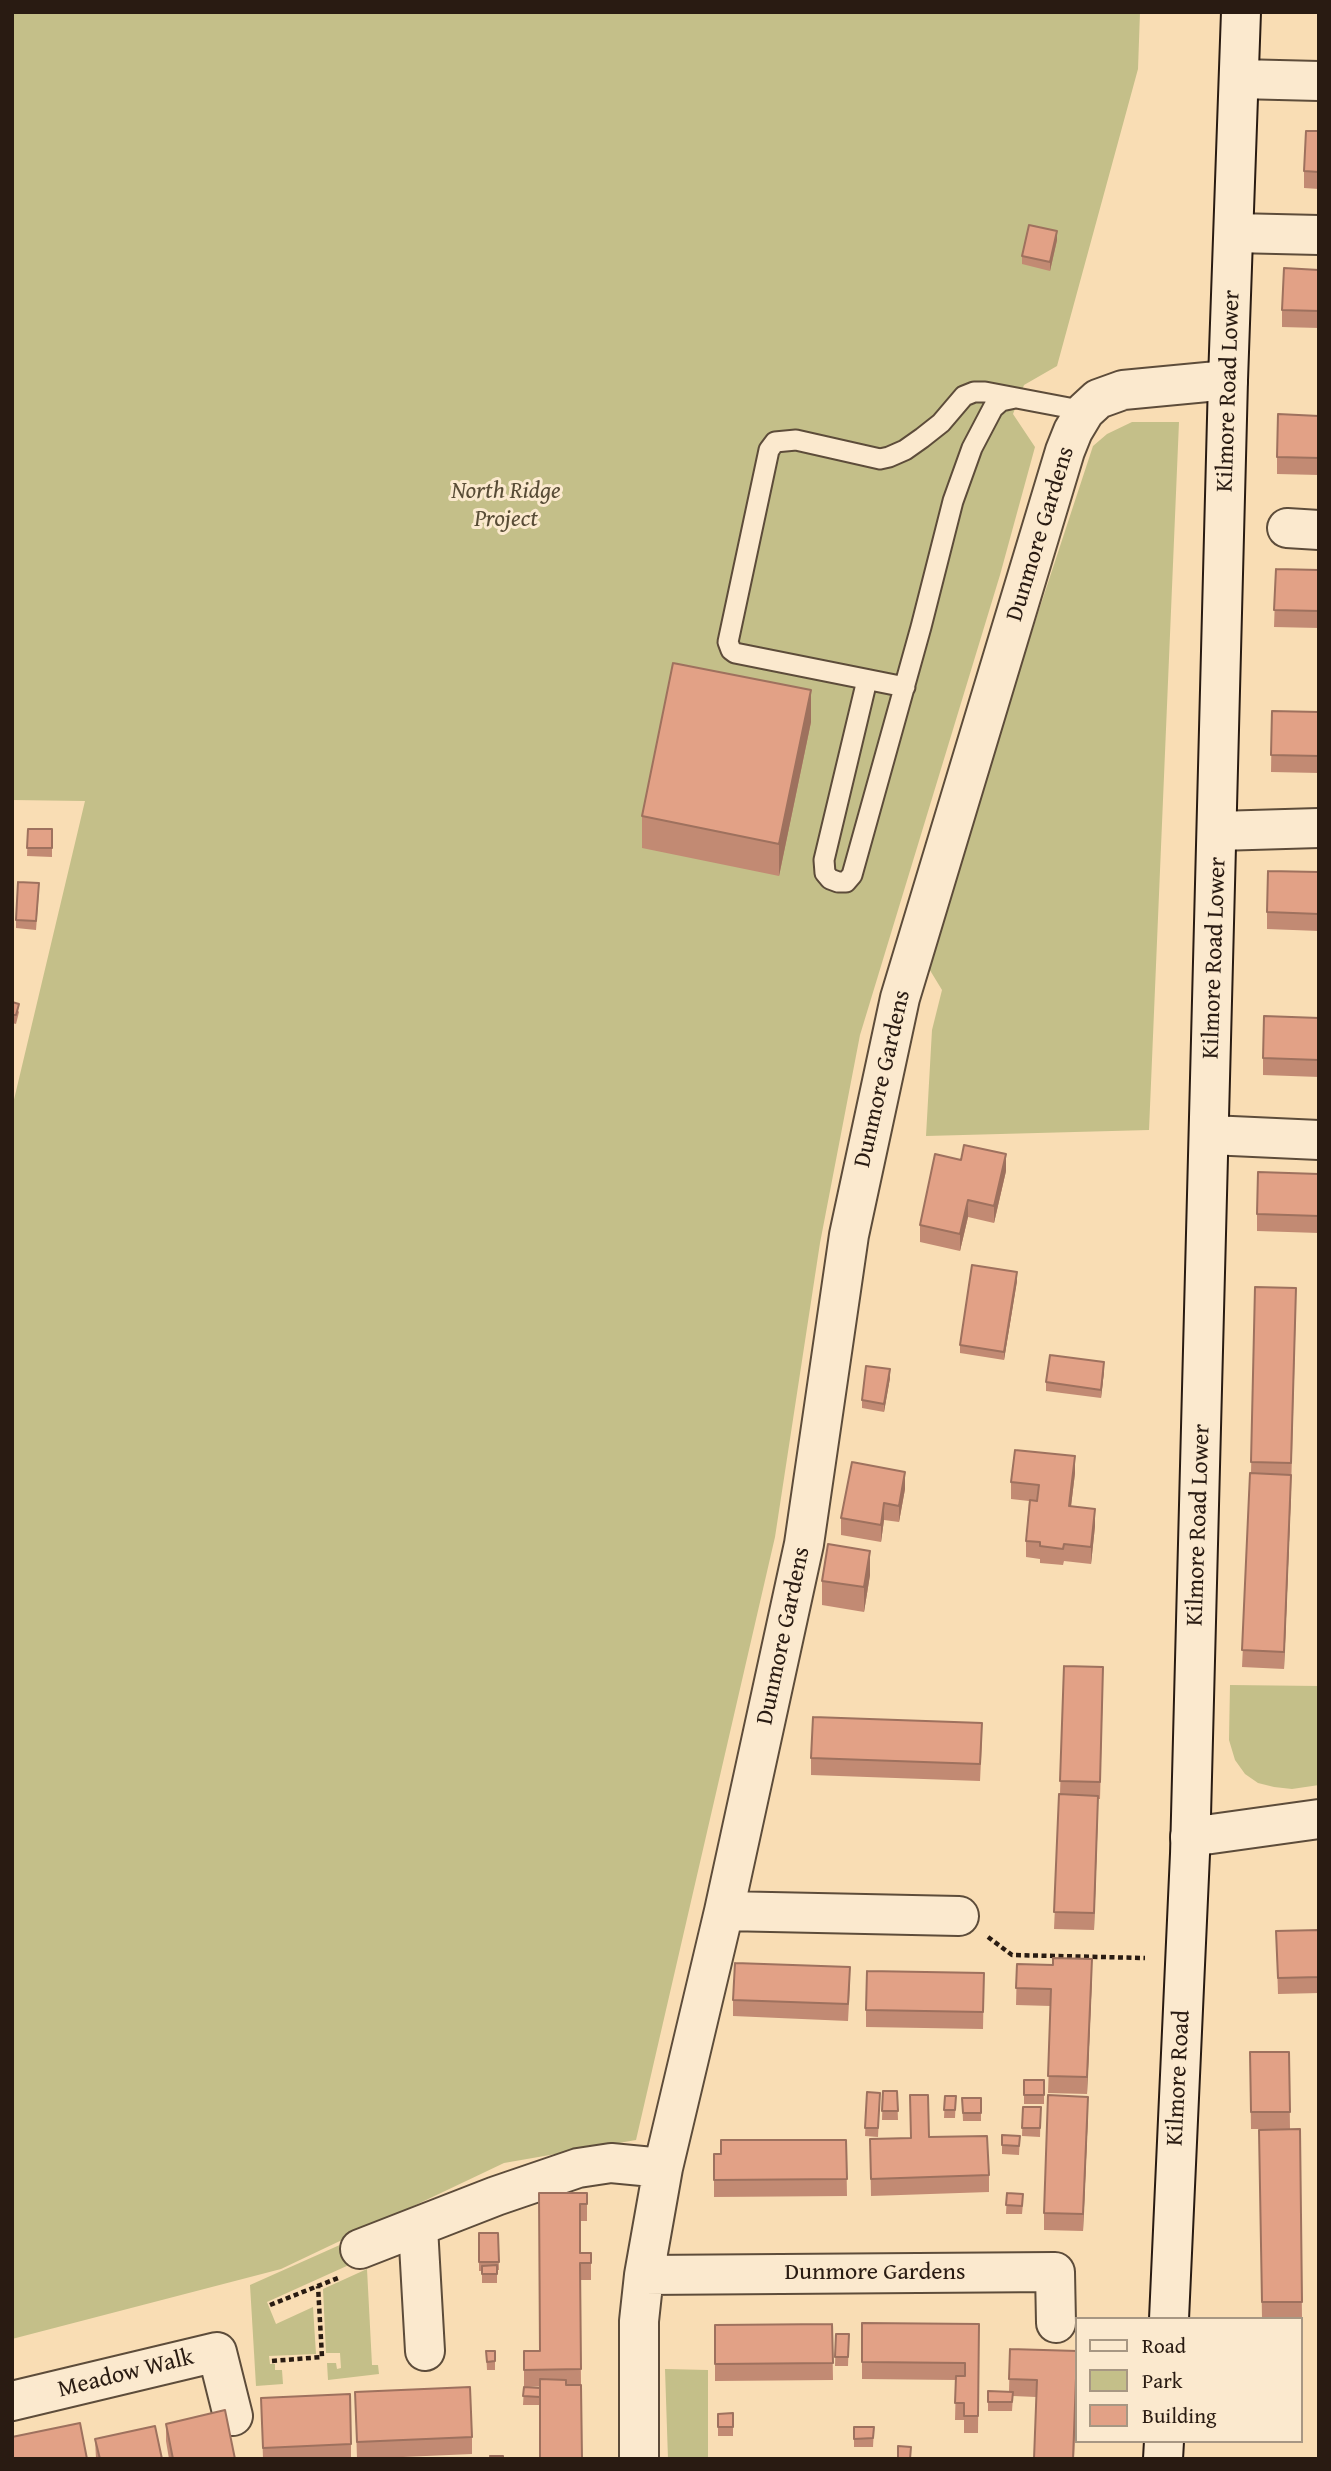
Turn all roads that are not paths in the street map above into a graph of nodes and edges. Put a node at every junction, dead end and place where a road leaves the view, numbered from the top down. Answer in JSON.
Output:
{"nodes":[{"id":1,"x":1241,"y":12,"type":"edge"},
{"id":2,"x":1239,"y":79,"type":"junction"},
{"id":3,"x":1319,"y":80,"type":"edge"},
{"id":4,"x":1234,"y":233,"type":"junction"},
{"id":5,"x":1319,"y":235,"type":"edge"},
{"id":6,"x":1228,"y":380,"type":"junction"},
{"id":7,"x":1015,"y":398,"type":"junction"},
{"id":8,"x":1086,"y":411,"type":"junction"},
{"id":9,"x":867,"y":680,"type":"junction"},
{"id":10,"x":905,"y":687,"type":"junction"},
{"id":11,"x":1319,"y":828,"type":"edge"},
{"id":12,"x":1218,"y":831,"type":"junction"},
{"id":13,"x":1210,"y":1135,"type":"junction"},
{"id":14,"x":1319,"y":1140,"type":"edge"},
{"id":15,"x":1319,"y":1819,"type":"edge"},
{"id":16,"x":1190,"y":1837,"type":"junction"},
{"id":17,"x":723,"y":1911,"type":"junction"},
{"id":18,"x":959,"y":1916,"type":"road end"},
{"id":19,"x":663,"y":2168,"type":"junction"},
{"id":20,"x":418,"y":2227,"type":"junction"},
{"id":21,"x":355,"y":2261,"type":"road end"},
{"id":22,"x":644,"y":2275,"type":"junction"},
{"id":23,"x":1169,"y":2317,"type":"edge"},
{"id":24,"x":1056,"y":2323,"type":"dead end"},
{"id":25,"x":425,"y":2351,"type":"dead end"},
{"id":26,"x":12,"y":2401,"type":"edge"},
{"id":27,"x":233,"y":2416,"type":"dead end"},
{"id":28,"x":639,"y":2459,"type":"edge"}],
"edges":[{"from":1,"to":2,"type":"street","name":"Kilmore Road Lower"},
{"from":2,"to":3,"type":"street"},
{"from":2,"to":4,"type":"street","name":"Kilmore Road Lower"},
{"from":4,"to":5,"type":"street"},
{"from":4,"to":6,"type":"street","name":"Kilmore Road Lower"},
{"from":6,"to":8,"type":"street","name":"Dunmore Gardens"},
{"from":6,"to":12,"type":"street","name":"Kilmore Road Lower"},
{"from":7,"to":8,"type":"lane"},
{"from":7,"to":9,"type":"lane"},
{"from":7,"to":10,"type":"lane"},
{"from":8,"to":17,"type":"street","name":"Dunmore Gardens"},
{"from":9,"to":10,"type":"lane"},
{"from":9,"to":10,"type":"lane"},
{"from":11,"to":12,"type":"street"},
{"from":12,"to":13,"type":"street","name":"Kilmore Road Lower"},
{"from":13,"to":14,"type":"street"},
{"from":13,"to":16,"type":"street","name":"Kilmore Road Lower"},
{"from":15,"to":16,"type":"street"},
{"from":16,"to":23,"type":"street","name":"Kilmore Road"},
{"from":17,"to":18,"type":"street"},
{"from":17,"to":19,"type":"street","name":"Dunmore Gardens"},
{"from":19,"to":20,"type":"street"},
{"from":19,"to":22,"type":"street","name":"Dunmore Gardens"},
{"from":20,"to":21,"type":"street"},
{"from":20,"to":25,"type":"street"},
{"from":22,"to":24,"type":"street","name":"Dunmore Gardens"},
{"from":22,"to":28,"type":"street","name":"Dunmore Gardens"},
{"from":26,"to":27,"type":"street","name":"Meadow Walk"}]}
